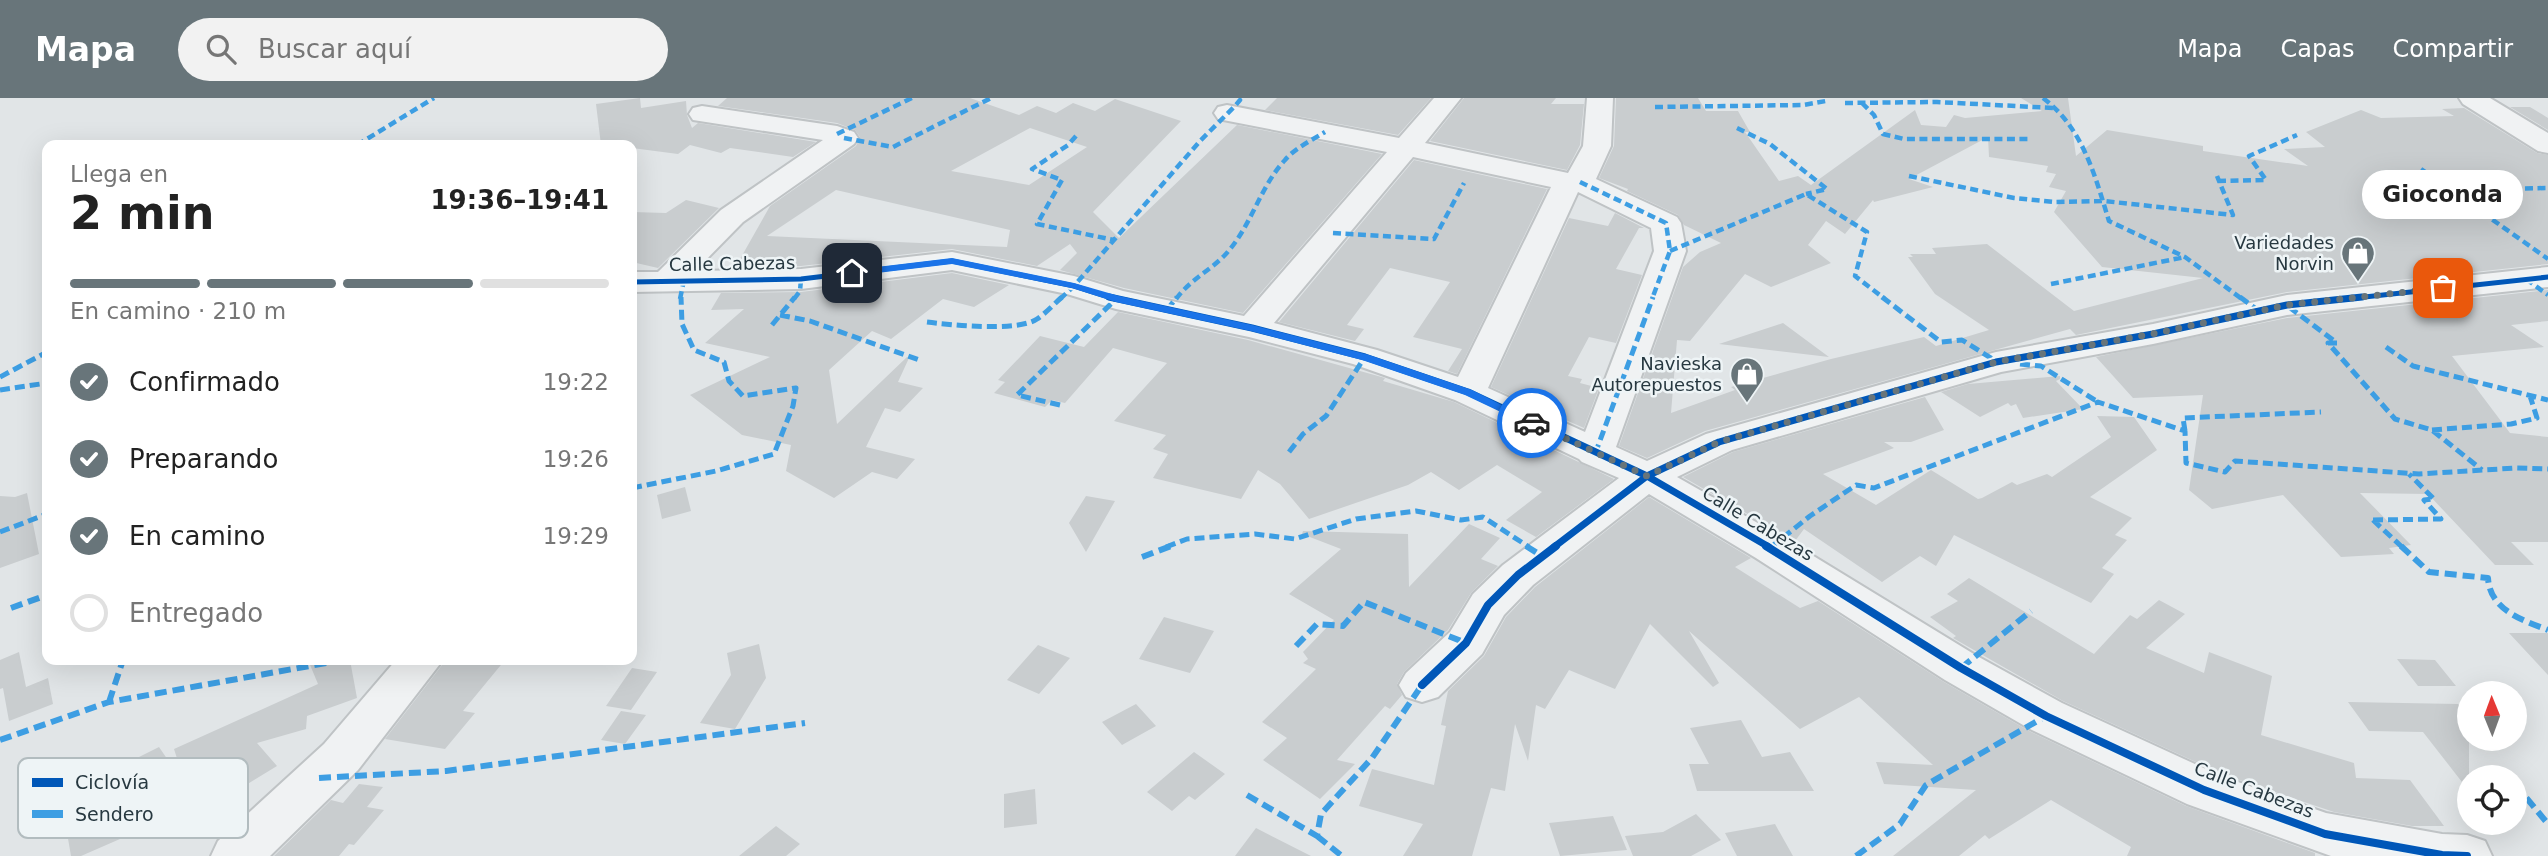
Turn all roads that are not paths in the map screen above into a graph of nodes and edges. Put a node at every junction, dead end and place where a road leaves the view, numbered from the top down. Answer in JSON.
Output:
{"nodes":[{"id":1,"x":716,"y":98,"type":"edge"},
{"id":2,"x":1448,"y":98,"type":"edge"},
{"id":3,"x":1600,"y":98,"type":"edge"},
{"id":4,"x":2472,"y":98,"type":"edge"},
{"id":5,"x":1227,"y":113,"type":"dead end"},
{"id":6,"x":2548,"y":145,"type":"edge"},
{"id":7,"x":1405,"y":147,"type":"junction"},
{"id":8,"x":1574,"y":182,"type":"junction"},
{"id":9,"x":2548,"y":277,"type":"edge"},
{"id":10,"x":667,"y":281,"type":"junction"},
{"id":11,"x":637,"y":282,"type":"edge"},
{"id":12,"x":1252,"y":328,"type":"junction"},
{"id":13,"x":1468,"y":392,"type":"junction"},
{"id":14,"x":1595,"y":454,"type":"junction"},
{"id":15,"x":1647,"y":476,"type":"junction"},
{"id":16,"x":417,"y":665,"type":"edge"},
{"id":17,"x":1422,"y":685,"type":"dead end"},
{"id":18,"x":236,"y":856,"type":"edge"},
{"id":19,"x":2467,"y":856,"type":"edge"}],
"edges":[{"from":1,"to":10,"type":"street"},
{"from":2,"to":7,"type":"street"},
{"from":3,"to":8,"type":"street"},
{"from":4,"to":6,"type":"street"},
{"from":5,"to":7,"type":"street"},
{"from":7,"to":8,"type":"street"},
{"from":7,"to":12,"type":"street"},
{"from":8,"to":13,"type":"street"},
{"from":8,"to":14,"type":"street"},
{"from":9,"to":15,"type":"street"},
{"from":10,"to":11,"type":"street","name":"Calle Cabezas"},
{"from":10,"to":12,"type":"street","name":"Calle Cabezas"},
{"from":12,"to":13,"type":"street","name":"Calle Cabezas"},
{"from":13,"to":14,"type":"street","name":"Calle Cabezas"},
{"from":14,"to":15,"type":"street","name":"Calle Cabezas"},
{"from":15,"to":17,"type":"street"},
{"from":15,"to":19,"type":"street","name":"Calle Cabezas"},
{"from":16,"to":18,"type":"street"}]}
